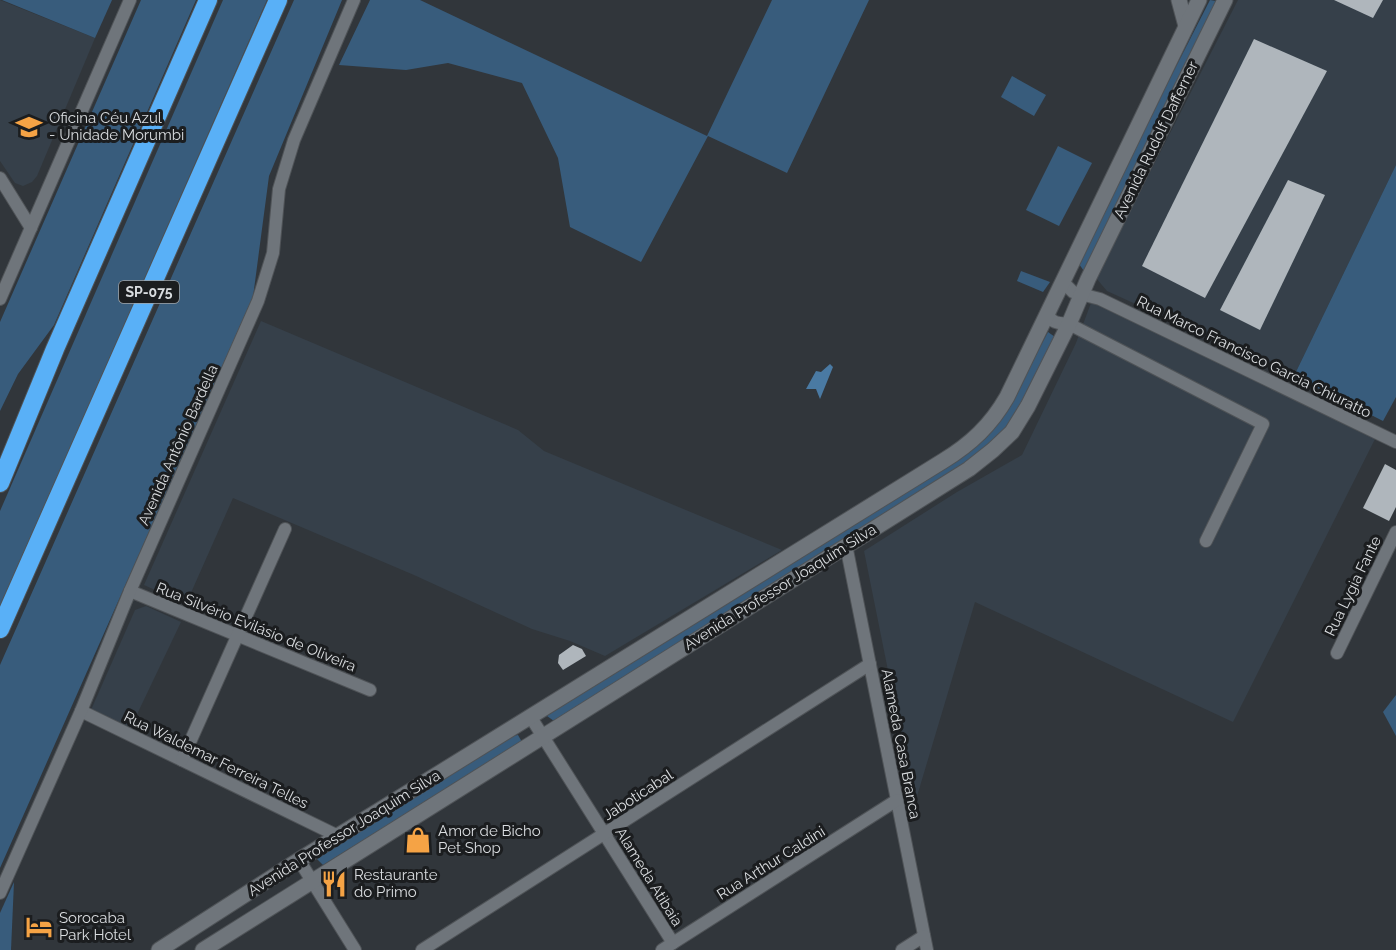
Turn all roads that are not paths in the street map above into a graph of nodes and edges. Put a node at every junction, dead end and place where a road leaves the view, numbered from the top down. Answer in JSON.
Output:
{"nodes":[{"id":1,"x":130,"y":0,"type":"edge"},
{"id":2,"x":208,"y":0,"type":"edge"},
{"id":3,"x":278,"y":0,"type":"edge"},
{"id":4,"x":354,"y":0,"type":"edge"},
{"id":5,"x":1179,"y":0,"type":"edge"},
{"id":6,"x":1199,"y":0,"type":"edge"},
{"id":7,"x":1225,"y":0,"type":"edge"},
{"id":8,"x":1186,"y":26,"type":"junction"},
{"id":9,"x":0,"y":178,"type":"edge"},
{"id":10,"x":32,"y":228,"type":"junction"},
{"id":11,"x":1067,"y":276,"type":"junction"},
{"id":12,"x":1084,"y":287,"type":"junction"},
{"id":13,"x":0,"y":299,"type":"edge"},
{"id":14,"x":1048,"y":314,"type":"junction"},
{"id":15,"x":1069,"y":324,"type":"junction"},
{"id":16,"x":997,"y":415,"type":"joint"},
{"id":17,"x":1012,"y":432,"type":"joint"},
{"id":18,"x":1396,"y":442,"type":"edge"},
{"id":19,"x":0,"y":483,"type":"edge"},
{"id":20,"x":285,"y":529,"type":"dead end"},
{"id":21,"x":1396,"y":532,"type":"edge"},
{"id":22,"x":1206,"y":541,"type":"dead end"},
{"id":23,"x":846,"y":545,"type":"junction"},
{"id":24,"x":130,"y":591,"type":"junction"},
{"id":25,"x":0,"y":629,"type":"edge"},
{"id":26,"x":236,"y":635,"type":"junction"},
{"id":27,"x":1337,"y":653,"type":"dead end"},
{"id":28,"x":870,"y":664,"type":"junction"},
{"id":29,"x":370,"y":690,"type":"dead end"},
{"id":30,"x":81,"y":711,"type":"junction"},
{"id":31,"x":530,"y":716,"type":"junction"},
{"id":32,"x":542,"y":736,"type":"junction"},
{"id":33,"x":182,"y":760,"type":"junction"},
{"id":34,"x":897,"y":800,"type":"junction"},
{"id":35,"x":604,"y":834,"type":"junction"},
{"id":36,"x":338,"y":836,"type":"junction"},
{"id":37,"x":299,"y":860,"type":"junction"},
{"id":38,"x":311,"y":881,"type":"junction"},
{"id":39,"x":0,"y":893,"type":"edge"},
{"id":40,"x":924,"y":936,"type":"junction"},
{"id":41,"x":673,"y":943,"type":"junction"},
{"id":42,"x":159,"y":950,"type":"edge"},
{"id":43,"x":203,"y":950,"type":"edge"},
{"id":44,"x":355,"y":950,"type":"edge"},
{"id":45,"x":422,"y":950,"type":"edge"},
{"id":46,"x":662,"y":950,"type":"edge"},
{"id":47,"x":902,"y":950,"type":"edge"},
{"id":48,"x":927,"y":950,"type":"edge"}],
"edges":[{"from":1,"to":10,"type":"street"},
{"from":2,"to":19,"type":"highway"},
{"from":3,"to":25,"type":"highway","number":"SP-075"},
{"from":4,"to":24,"type":"street","name":"Avenida Antônio Bardella"},
{"from":5,"to":8,"type":"main road"},
{"from":6,"to":8,"type":"main road","name":"Avenida Rudolf Dafferner"},
{"from":7,"to":12,"type":"main road","name":"Avenida Rudolf Dafferner"},
{"from":8,"to":11,"type":"main road","name":"Avenida Rudolf Dafferner"},
{"from":9,"to":10,"type":"street"},
{"from":10,"to":13,"type":"street"},
{"from":11,"to":12,"type":"street"},
{"from":11,"to":14,"type":"main road","name":"Avenida Rudolf Dafferner"},
{"from":12,"to":15,"type":"main road","name":"Avenida Rudolf Dafferner"},
{"from":12,"to":18,"type":"street","name":"Rua Marco Francisco Garcia Chiuratto"},
{"from":14,"to":15,"type":"street"},
{"from":14,"to":16,"type":"main road","name":"Avenida Rudolf Dafferner"},
{"from":15,"to":17,"type":"main road","name":"Avenida Rudolf Dafferner"},
{"from":15,"to":22,"type":"street"},
{"from":16,"to":31,"type":"main road","name":"Avenida Professor Joaquim Silva"},
{"from":17,"to":23,"type":"main road","name":"Avenida Professor Joaquim Silva"},
{"from":20,"to":26,"type":"street"},
{"from":21,"to":27,"type":"street","name":"Rua Lygia Fante"},
{"from":23,"to":28,"type":"street","name":"Alameda Casa Branca"},
{"from":23,"to":32,"type":"main road","name":"Avenida Professor Joaquim Silva"},
{"from":24,"to":26,"type":"street","name":"Rua Silvério Evilásio de Oliveira"},
{"from":24,"to":30,"type":"street","name":"Avenida Antônio Bardella"},
{"from":26,"to":29,"type":"street","name":"Rua Silvério Evilásio de Oliveira"},
{"from":26,"to":33,"type":"street"},
{"from":28,"to":34,"type":"street","name":"Alameda Casa Branca"},
{"from":28,"to":35,"type":"street","name":"Jaboticabal"},
{"from":30,"to":33,"type":"street","name":"Rua Waldemar Ferreira Telles"},
{"from":30,"to":39,"type":"street","name":"Avenida Antônio Bardella"},
{"from":31,"to":32,"type":"street"},
{"from":31,"to":36,"type":"main road","name":"Avenida Professor Joaquim Silva"},
{"from":32,"to":35,"type":"street","name":"Alameda Atibaia"},
{"from":32,"to":38,"type":"main road","name":"Avenida Professor Joaquim Silva"},
{"from":33,"to":36,"type":"street","name":"Rua Waldemar Ferreira Telles"},
{"from":34,"to":40,"type":"street","name":"Alameda Casa Branca"},
{"from":34,"to":41,"type":"street","name":"Rua Arthur Caldini"},
{"from":35,"to":41,"type":"street","name":"Alameda Atibaia"},
{"from":35,"to":45,"type":"street","name":"Jaboticabal"},
{"from":36,"to":37,"type":"main road","name":"Avenida Professor Joaquim Silva"},
{"from":37,"to":38,"type":"street"},
{"from":37,"to":42,"type":"main road","name":"Avenida Professor Joaquim Silva"},
{"from":38,"to":43,"type":"main road","name":"Avenida Professor Joaquim Silva"},
{"from":38,"to":44,"type":"street"},
{"from":40,"to":47,"type":"street"},
{"from":40,"to":48,"type":"street","name":"Alameda Casa Branca"},
{"from":41,"to":46,"type":"street","name":"Rua Arthur Caldini"}]}
